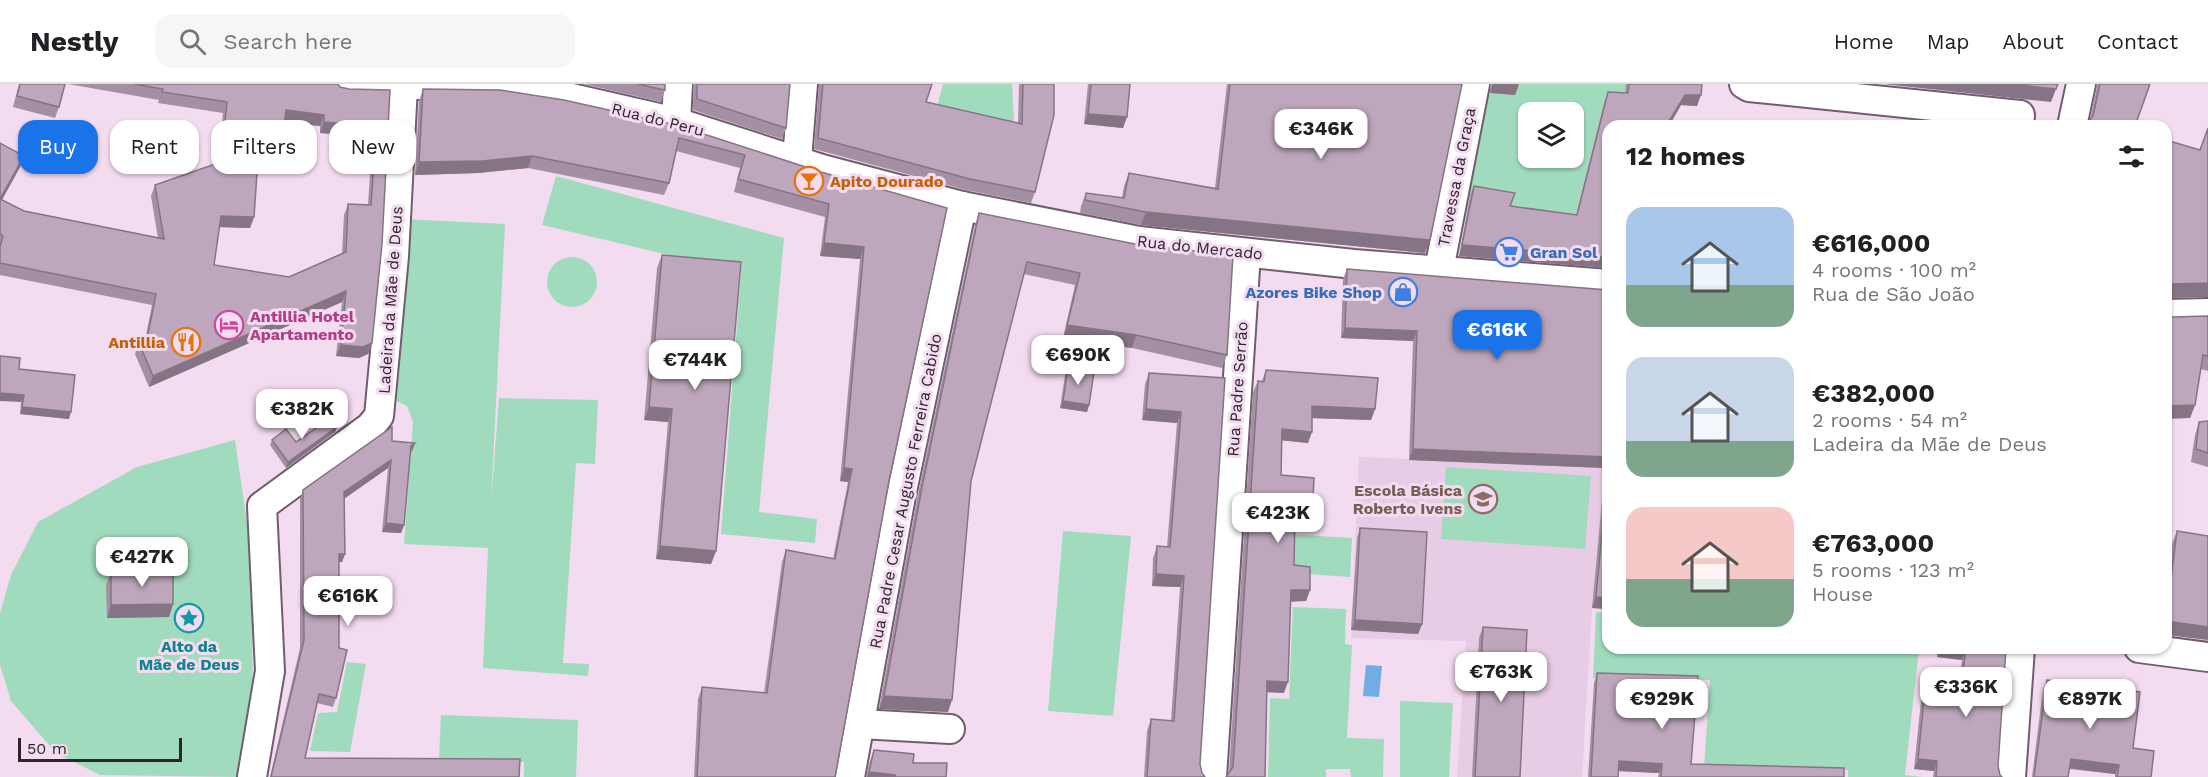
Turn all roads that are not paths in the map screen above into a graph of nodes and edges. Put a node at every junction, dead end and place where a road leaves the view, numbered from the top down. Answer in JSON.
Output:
{"nodes":[{"id":1,"x":345,"y":84,"type":"edge"},
{"id":2,"x":678,"y":84,"type":"edge"},
{"id":3,"x":804,"y":84,"type":"edge"},
{"id":4,"x":1474,"y":84,"type":"edge"},
{"id":5,"x":2082,"y":84,"type":"edge"},
{"id":6,"x":1747,"y":85,"type":"edge"},
{"id":7,"x":403,"y":86,"type":"junction"},
{"id":8,"x":562,"y":90,"type":"edge"},
{"id":9,"x":2011,"y":120,"type":"edge"},
{"id":10,"x":2073,"y":120,"type":"edge"},
{"id":11,"x":676,"y":122,"type":"junction"},
{"id":12,"x":797,"y":160,"type":"junction"},
{"id":13,"x":962,"y":206,"type":"junction"},
{"id":14,"x":1246,"y":253,"type":"junction"},
{"id":15,"x":1439,"y":270,"type":"junction"},
{"id":16,"x":1602,"y":284,"type":"edge"},
{"id":17,"x":2208,"y":313,"type":"edge"},
{"id":18,"x":2172,"y":314,"type":"edge"},
{"id":19,"x":2172,"y":652,"type":"edge"},
{"id":20,"x":2020,"y":654,"type":"edge"},
{"id":21,"x":2208,"y":657,"type":"edge"},
{"id":22,"x":860,"y":724,"type":"junction"},
{"id":23,"x":950,"y":729,"type":"dead end"},
{"id":24,"x":252,"y":777,"type":"edge"},
{"id":25,"x":850,"y":777,"type":"edge"},
{"id":26,"x":1212,"y":777,"type":"edge"},
{"id":27,"x":2011,"y":777,"type":"edge"}],
"edges":[{"from":1,"to":7,"type":"street","name":"Rua do Peru"},
{"from":2,"to":11,"type":"street"},
{"from":3,"to":12,"type":"street"},
{"from":4,"to":15,"type":"street","name":"Travessa da Graça"},
{"from":5,"to":10,"type":"street"},
{"from":6,"to":9,"type":"street"},
{"from":7,"to":8,"type":"street","name":"Rua do Peru"},
{"from":7,"to":24,"type":"street","name":"Ladeira da Mãe de Deus"},
{"from":8,"to":11,"type":"street","name":"Rua do Peru"},
{"from":11,"to":12,"type":"street","name":"Rua do Peru"},
{"from":12,"to":13,"type":"street","name":"Rua do Peru"},
{"from":13,"to":14,"type":"street","name":"Rua do Mercado"},
{"from":13,"to":22,"type":"street","name":"Rua Padre Cesar Augusto Ferreira Cabido"},
{"from":14,"to":15,"type":"street","name":"Rua do Mercado"},
{"from":14,"to":26,"type":"street","name":"Rua Padre Serrão"},
{"from":15,"to":16,"type":"street","name":"Rua do Mercado"},
{"from":17,"to":18,"type":"street"},
{"from":19,"to":21,"type":"street"},
{"from":20,"to":27,"type":"street"},
{"from":22,"to":23,"type":"street"},
{"from":22,"to":25,"type":"street","name":"Rua Padre Cesar Augusto Ferreira Cabido"}]}
